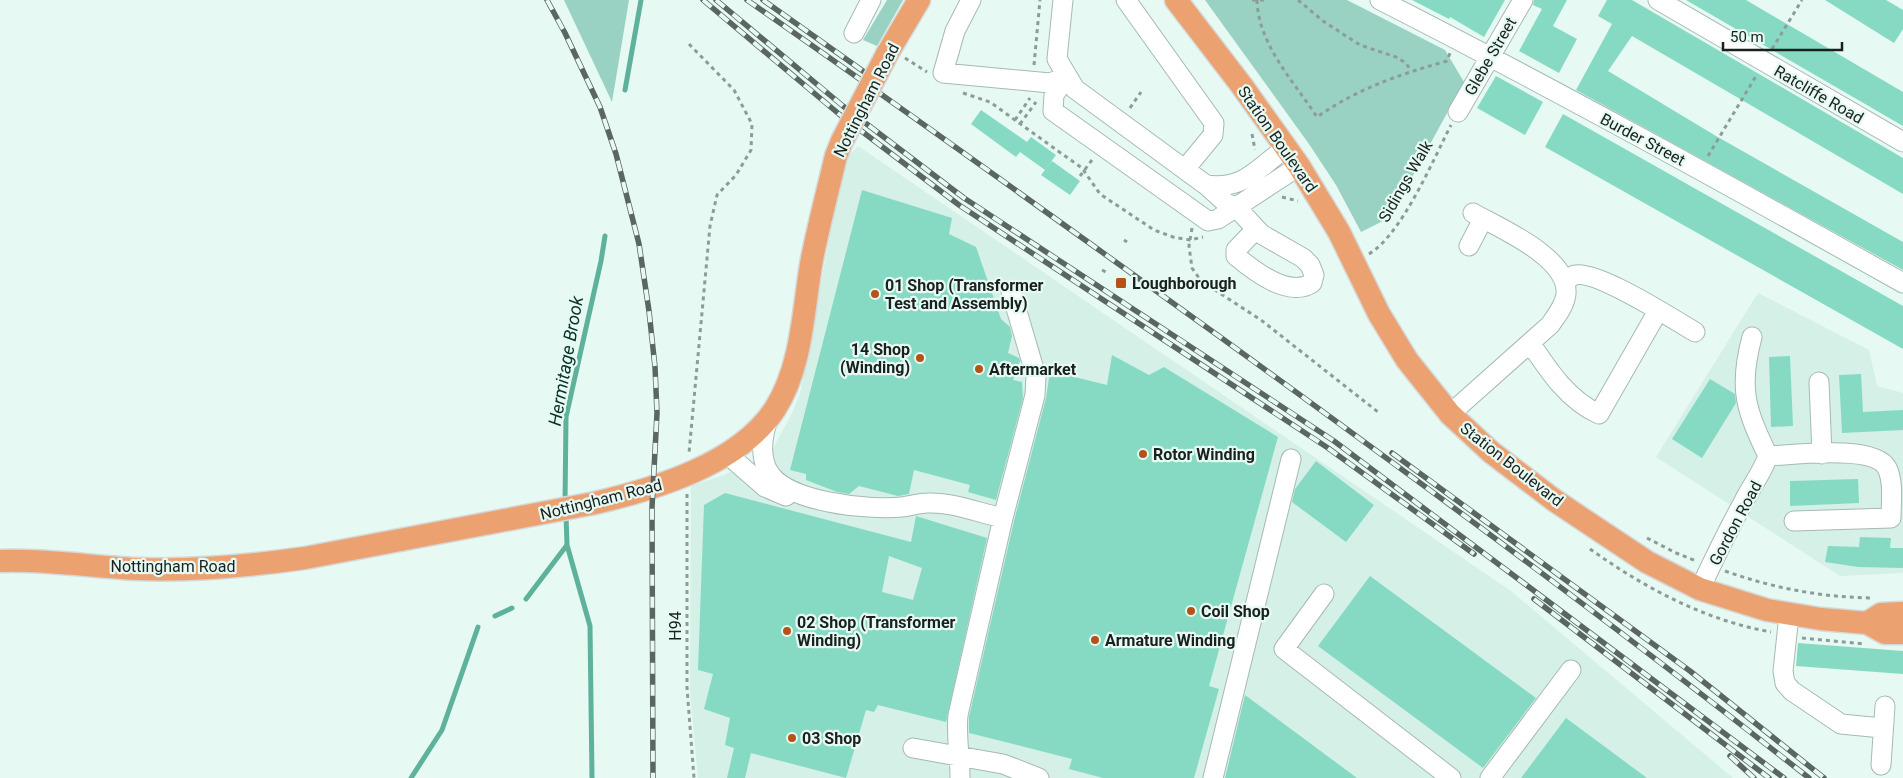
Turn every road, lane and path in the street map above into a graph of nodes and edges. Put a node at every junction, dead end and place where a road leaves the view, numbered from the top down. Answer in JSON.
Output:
{"nodes":[{"id":1,"x":870,"y":0,"type":"edge"},
{"id":2,"x":920,"y":0,"type":"edge"},
{"id":3,"x":971,"y":0,"type":"edge"},
{"id":4,"x":1040,"y":0,"type":"edge"},
{"id":5,"x":1063,"y":0,"type":"edge"},
{"id":6,"x":1126,"y":0,"type":"edge"},
{"id":7,"x":1176,"y":0,"type":"edge"},
{"id":8,"x":1252,"y":0,"type":"edge"},
{"id":9,"x":1257,"y":0,"type":"edge"},
{"id":10,"x":1265,"y":0,"type":"edge"},
{"id":11,"x":1298,"y":0,"type":"edge"},
{"id":12,"x":1380,"y":0,"type":"edge"},
{"id":13,"x":1523,"y":0,"type":"edge"},
{"id":14,"x":1658,"y":0,"type":"edge"},
{"id":15,"x":1802,"y":0,"type":"edge"},
{"id":16,"x":854,"y":33,"type":"dead end"},
{"id":17,"x":1458,"y":39,"type":"junction"},
{"id":18,"x":689,"y":44,"type":"dead end"},
{"id":19,"x":895,"y":55,"type":"junction"},
{"id":20,"x":1489,"y":56,"type":"junction"},
{"id":21,"x":1764,"y":62,"type":"junction"},
{"id":22,"x":914,"y":64,"type":"dead end"},
{"id":23,"x":1411,"y":71,"type":"junction"},
{"id":24,"x":1066,"y":77,"type":"junction"},
{"id":25,"x":1032,"y":81,"type":"junction"},
{"id":26,"x":1458,"y":112,"type":"joint"},
{"id":27,"x":1015,"y":120,"type":"dead end"},
{"id":28,"x":1020,"y":124,"type":"dead end"},
{"id":29,"x":1130,"y":131,"type":"junction"},
{"id":30,"x":1903,"y":142,"type":"edge"},
{"id":31,"x":1286,"y":148,"type":"junction"},
{"id":32,"x":1128,"y":166,"type":"junction"},
{"id":33,"x":1181,"y":166,"type":"junction"},
{"id":34,"x":1299,"y":166,"type":"junction"},
{"id":35,"x":1700,"y":170,"type":"junction"},
{"id":36,"x":1206,"y":185,"type":"junction"},
{"id":37,"x":1236,"y":206,"type":"junction"},
{"id":38,"x":1196,"y":214,"type":"junction"},
{"id":39,"x":1256,"y":229,"type":"dead end"},
{"id":40,"x":1210,"y":236,"type":"dead end"},
{"id":41,"x":1190,"y":240,"type":"junction"},
{"id":42,"x":1469,"y":246,"type":"dead end"},
{"id":43,"x":1366,"y":256,"type":"dead end"},
{"id":44,"x":1565,"y":281,"type":"junction"},
{"id":45,"x":1903,"y":283,"type":"edge"},
{"id":46,"x":1011,"y":291,"type":"dead end"},
{"id":47,"x":1658,"y":311,"type":"junction"},
{"id":48,"x":1695,"y":332,"type":"dead end"},
{"id":49,"x":1752,"y":338,"type":"dead end"},
{"id":50,"x":1531,"y":344,"type":"junction"},
{"id":51,"x":1819,"y":382,"type":"dead end"},
{"id":52,"x":1378,"y":412,"type":"dead end"},
{"id":53,"x":1450,"y":414,"type":"junction"},
{"id":54,"x":769,"y":416,"type":"junction"},
{"id":55,"x":726,"y":453,"type":"junction"},
{"id":56,"x":1822,"y":454,"type":"junction"},
{"id":57,"x":1768,"y":456,"type":"junction"},
{"id":58,"x":1291,"y":458,"type":"dead end"},
{"id":59,"x":687,"y":474,"type":"junction"},
{"id":60,"x":814,"y":499,"type":"junction"},
{"id":61,"x":1003,"y":518,"type":"junction"},
{"id":62,"x":1794,"y":521,"type":"dead end"},
{"id":63,"x":0,"y":561,"type":"edge"},
{"id":64,"x":1727,"y":572,"type":"dead end"},
{"id":65,"x":1700,"y":589,"type":"junction"},
{"id":66,"x":1324,"y":594,"type":"dead end"},
{"id":67,"x":1880,"y":598,"type":"dead end"},
{"id":68,"x":1903,"y":613,"type":"edge"},
{"id":69,"x":1789,"y":615,"type":"junction"},
{"id":70,"x":1867,"y":624,"type":"junction"},
{"id":71,"x":1903,"y":633,"type":"edge"},
{"id":72,"x":1571,"y":670,"type":"dead end"},
{"id":73,"x":1885,"y":706,"type":"dead end"},
{"id":74,"x":1882,"y":728,"type":"junction"},
{"id":75,"x":913,"y":748,"type":"dead end"},
{"id":76,"x":960,"y":758,"type":"junction"},
{"id":77,"x":1881,"y":765,"type":"dead end"},
{"id":78,"x":694,"y":778,"type":"edge"},
{"id":79,"x":960,"y":778,"type":"edge"},
{"id":80,"x":1039,"y":778,"type":"edge"},
{"id":81,"x":1213,"y":778,"type":"edge"},
{"id":82,"x":1451,"y":778,"type":"edge"},
{"id":83,"x":1490,"y":778,"type":"edge"}],
"edges":[{"from":1,"to":16,"type":"street"},
{"from":2,"to":19,"type":"main road","name":"Nottingham Road"},
{"from":3,"to":25,"type":"street"},
{"from":4,"to":25,"type":"path"},
{"from":5,"to":24,"type":"street"},
{"from":6,"to":33,"type":"street"},
{"from":7,"to":31,"type":"main road","name":"Station Boulevard"},
{"from":8,"to":9,"type":"path"},
{"from":9,"to":10,"type":"path"},
{"from":9,"to":23,"type":"path"},
{"from":11,"to":23,"type":"path"},
{"from":12,"to":17,"type":"street","name":"Burder Street"},
{"from":13,"to":20,"type":"street","name":"Glebe Street"},
{"from":14,"to":21,"type":"street","name":"Ratcliffe Road"},
{"from":15,"to":21,"type":"path"},
{"from":17,"to":20,"type":"street","name":"Burder Street"},
{"from":17,"to":23,"type":"path"},
{"from":18,"to":59,"type":"path","name":"H94"},
{"from":19,"to":22,"type":"path"},
{"from":19,"to":54,"type":"main road","name":"Nottingham Road","bridge":true},
{"from":20,"to":26,"type":"street","name":"Glebe Street"},
{"from":20,"to":35,"type":"street","name":"Burder Street"},
{"from":21,"to":30,"type":"street","name":"Ratcliffe Road"},
{"from":21,"to":35,"type":"path"},
{"from":24,"to":25,"type":"street"},
{"from":24,"to":29,"type":"street"},
{"from":24,"to":32,"type":"street"},
{"from":25,"to":27,"type":"path"},
{"from":26,"to":43,"type":"path","name":"Sidings Walk"},
{"from":28,"to":41,"type":"path"},
{"from":29,"to":32,"type":"street"},
{"from":29,"to":33,"type":"street"},
{"from":31,"to":34,"type":"main road","name":"Station Boulevard"},
{"from":31,"to":36,"type":"street"},
{"from":32,"to":38,"type":"street"},
{"from":33,"to":36,"type":"street"},
{"from":34,"to":37,"type":"street"},
{"from":34,"to":53,"type":"main road","name":"Station Boulevard"},
{"from":35,"to":45,"type":"street","name":"Burder Street"},
{"from":36,"to":37,"type":"street"},
{"from":37,"to":38,"type":"street"},
{"from":37,"to":39,"type":"street"},
{"from":38,"to":41,"type":"path"},
{"from":40,"to":41,"type":"path"},
{"from":41,"to":52,"type":"path"},
{"from":42,"to":44,"type":"street"},
{"from":44,"to":47,"type":"street"},
{"from":44,"to":50,"type":"street"},
{"from":46,"to":61,"type":"street"},
{"from":47,"to":48,"type":"street"},
{"from":47,"to":50,"type":"street"},
{"from":49,"to":57,"type":"street"},
{"from":50,"to":53,"type":"street"},
{"from":51,"to":56,"type":"street"},
{"from":53,"to":65,"type":"main road","name":"Station Boulevard"},
{"from":54,"to":55,"type":"main road","name":"Nottingham Road"},
{"from":54,"to":60,"type":"street"},
{"from":55,"to":59,"type":"main road","name":"Nottingham Road"},
{"from":55,"to":60,"type":"street"},
{"from":56,"to":57,"type":"street"},
{"from":56,"to":62,"type":"street"},
{"from":57,"to":65,"type":"street","name":"Gordon Road"},
{"from":58,"to":81,"type":"street"},
{"from":59,"to":63,"type":"main road","name":"Nottingham Road"},
{"from":59,"to":78,"type":"path","name":"H94"},
{"from":60,"to":61,"type":"street"},
{"from":61,"to":76,"type":"street"},
{"from":64,"to":67,"type":"path"},
{"from":65,"to":69,"type":"main road","name":"Station Boulevard"},
{"from":66,"to":82,"type":"street"},
{"from":68,"to":70,"type":"main road"},
{"from":69,"to":70,"type":"main road","name":"Station Boulevard"},
{"from":69,"to":74,"type":"street"},
{"from":70,"to":71,"type":"main road","name":"Station Boulevard"},
{"from":72,"to":83,"type":"street"},
{"from":73,"to":74,"type":"street"},
{"from":74,"to":77,"type":"street"},
{"from":75,"to":76,"type":"street"},
{"from":76,"to":79,"type":"street"},
{"from":76,"to":80,"type":"street"}]}
